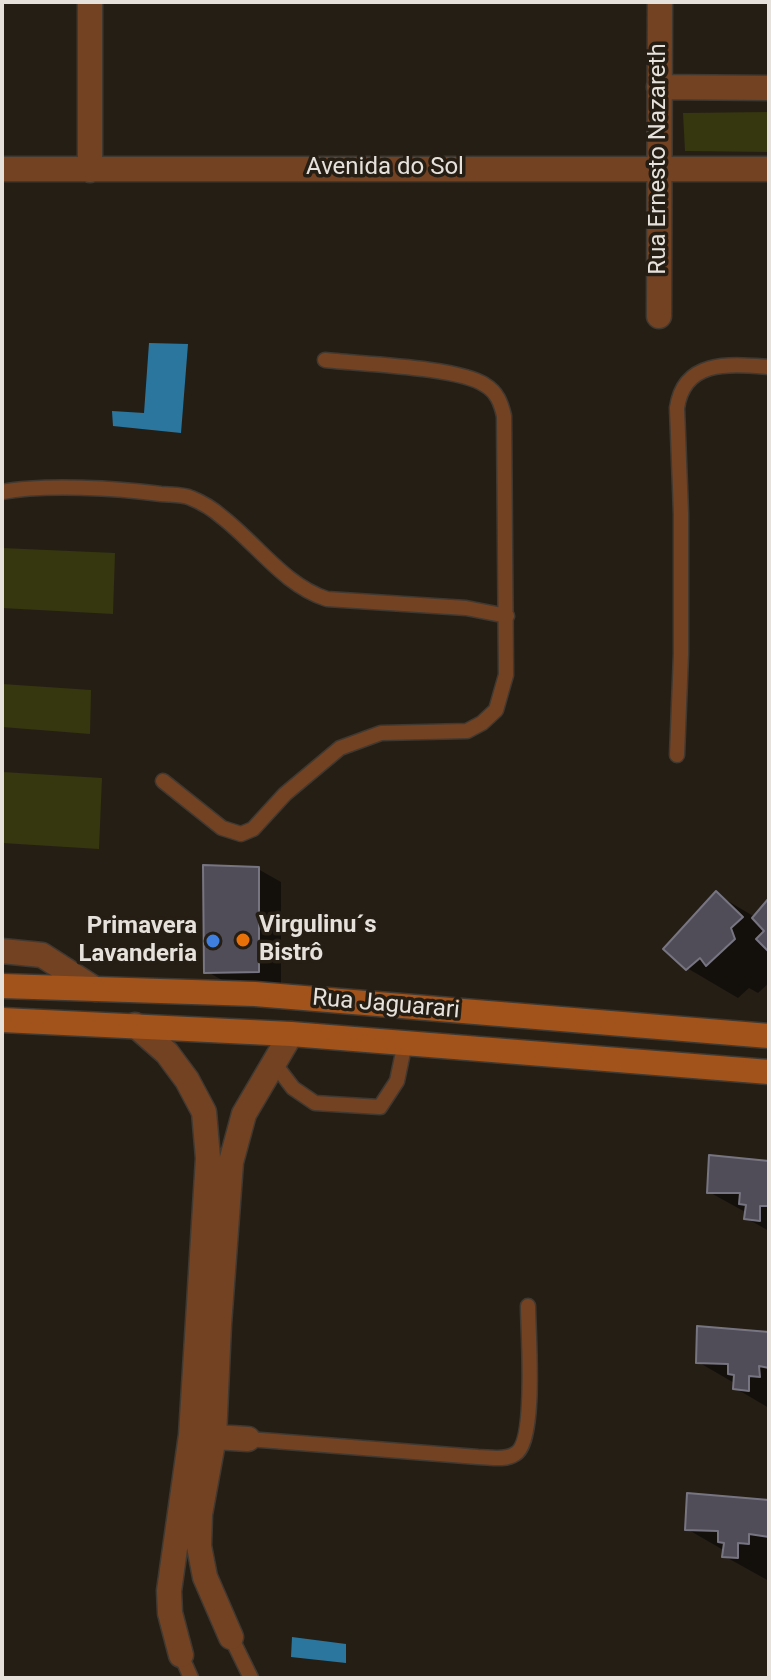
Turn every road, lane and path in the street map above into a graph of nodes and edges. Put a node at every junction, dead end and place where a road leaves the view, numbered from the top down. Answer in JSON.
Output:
{"nodes":[{"id":1,"x":90,"y":2,"type":"edge"},
{"id":2,"x":660,"y":2,"type":"edge"},
{"id":3,"x":659,"y":87,"type":"junction"},
{"id":4,"x":769,"y":88,"type":"edge"},
{"id":5,"x":659,"y":168,"type":"junction"},
{"id":6,"x":2,"y":169,"type":"edge"},
{"id":7,"x":769,"y":169,"type":"edge"},
{"id":8,"x":90,"y":170,"type":"junction"},
{"id":9,"x":659,"y":316,"type":"dead end"},
{"id":10,"x":325,"y":360,"type":"dead end"},
{"id":11,"x":769,"y":367,"type":"edge"},
{"id":12,"x":2,"y":492,"type":"edge"},
{"id":13,"x":507,"y":616,"type":"junction"},
{"id":14,"x":677,"y":755,"type":"dead end"},
{"id":15,"x":163,"y":781,"type":"dead end"},
{"id":16,"x":2,"y":951,"type":"edge"},
{"id":17,"x":2,"y":986,"type":"edge"},
{"id":18,"x":95,"y":989,"type":"junction"},
{"id":19,"x":2,"y":1020,"type":"edge"},
{"id":20,"x":135,"y":1025,"type":"junction"},
{"id":21,"x":291,"y":1034,"type":"junction"},
{"id":22,"x":769,"y":1036,"type":"edge"},
{"id":23,"x":405,"y":1043,"type":"junction"},
{"id":24,"x":274,"y":1063,"type":"junction"},
{"id":25,"x":769,"y":1072,"type":"edge"},
{"id":26,"x":204,"y":1112,"type":"junction"},
{"id":27,"x":244,"y":1114,"type":"junction"},
{"id":28,"x":528,"y":1306,"type":"dead end"},
{"id":29,"x":202,"y":1436,"type":"junction"},
{"id":30,"x":248,"y":1439,"type":"joint"},
{"id":31,"x":231,"y":1637,"type":"joint"},
{"id":32,"x":181,"y":1655,"type":"joint"},
{"id":33,"x":191,"y":1678,"type":"edge"},
{"id":34,"x":251,"y":1678,"type":"edge"}],
"edges":[{"from":1,"to":8,"type":"street"},
{"from":2,"to":3,"type":"street","name":"Rua Ernesto Nazareth"},
{"from":3,"to":4,"type":"street"},
{"from":3,"to":5,"type":"street","name":"Rua Ernesto Nazareth"},
{"from":5,"to":7,"type":"street","name":"Avenida do Sol"},
{"from":5,"to":8,"type":"street","name":"Avenida do Sol"},
{"from":5,"to":9,"type":"street","name":"Rua Ernesto Nazareth"},
{"from":6,"to":8,"type":"street","name":"Avenida do Sol"},
{"from":10,"to":13,"type":"lane"},
{"from":11,"to":14,"type":"lane"},
{"from":12,"to":13,"type":"lane"},
{"from":13,"to":15,"type":"lane"},
{"from":16,"to":18,"type":"street"},
{"from":17,"to":18,"type":"main road","name":"Rua Jaguarari"},
{"from":18,"to":22,"type":"main road","name":"Rua Jaguarari"},
{"from":19,"to":20,"type":"main road","name":"Rua Jaguarari"},
{"from":20,"to":21,"type":"main road","name":"Rua Jaguarari"},
{"from":20,"to":26,"type":"street"},
{"from":21,"to":23,"type":"main road","name":"Rua Jaguarari"},
{"from":21,"to":24,"type":"street"},
{"from":23,"to":24,"type":"lane"},
{"from":23,"to":25,"type":"main road","name":"Rua Jaguarari"},
{"from":24,"to":27,"type":"street"},
{"from":26,"to":27,"type":"street"},
{"from":26,"to":29,"type":"street"},
{"from":27,"to":29,"type":"street"},
{"from":28,"to":30,"type":"lane"},
{"from":29,"to":30,"type":"street"},
{"from":29,"to":31,"type":"street"},
{"from":29,"to":32,"type":"street"},
{"from":31,"to":34,"type":"lane"},
{"from":32,"to":33,"type":"lane"}]}
